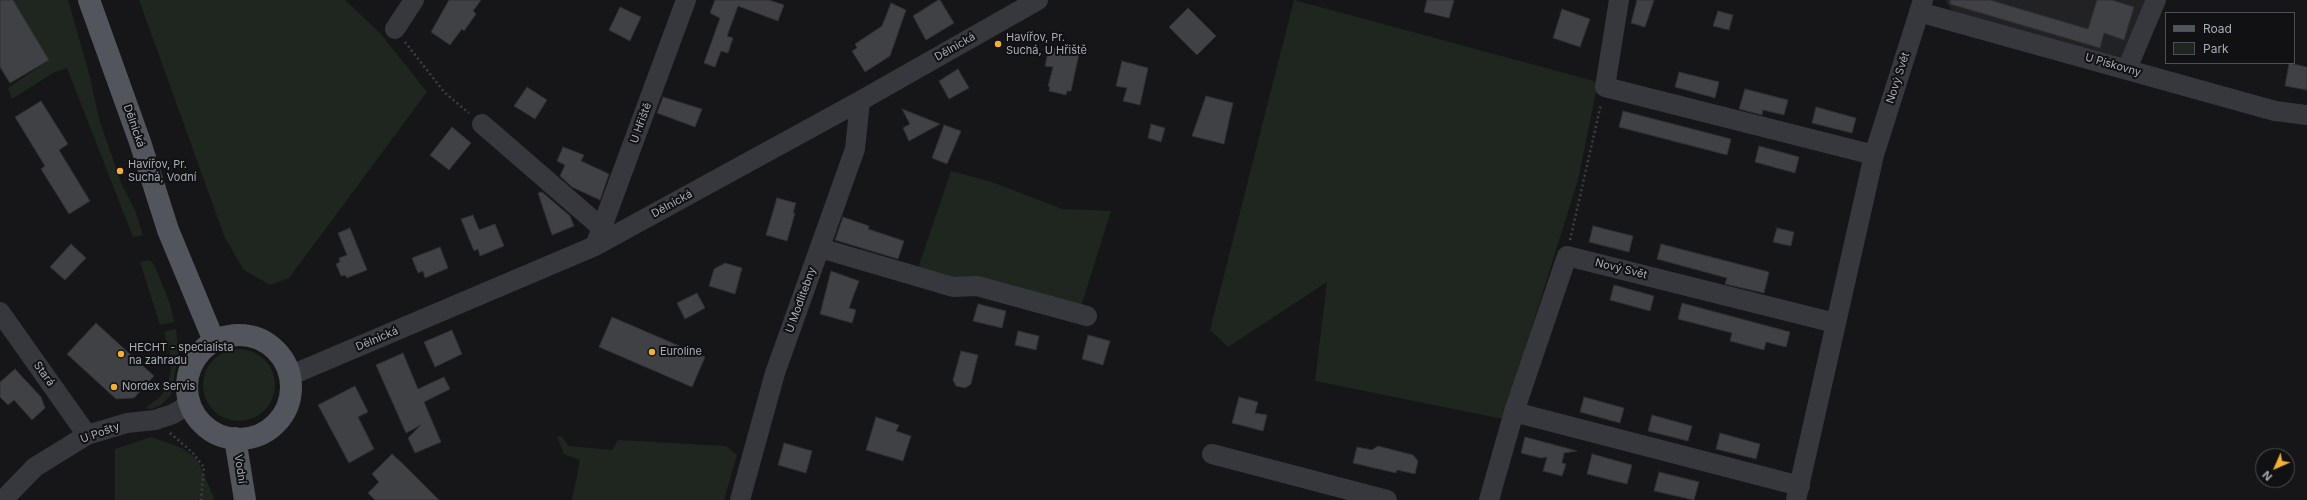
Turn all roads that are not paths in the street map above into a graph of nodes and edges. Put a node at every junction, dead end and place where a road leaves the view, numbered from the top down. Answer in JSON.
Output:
{"nodes":[{"id":1,"x":89,"y":0,"type":"edge"},
{"id":2,"x":414,"y":0,"type":"edge"},
{"id":3,"x":686,"y":0,"type":"edge"},
{"id":4,"x":1038,"y":0,"type":"edge"},
{"id":5,"x":1618,"y":0,"type":"edge"},
{"id":6,"x":2156,"y":0,"type":"edge"},
{"id":7,"x":1921,"y":6,"type":"edge"},
{"id":8,"x":394,"y":29,"type":"road end"},
{"id":9,"x":2127,"y":69,"type":"junction"},
{"id":10,"x":860,"y":101,"type":"junction"},
{"id":11,"x":2307,"y":115,"type":"edge"},
{"id":12,"x":482,"y":124,"type":"road end"},
{"id":13,"x":1874,"y":155,"type":"junction"},
{"id":14,"x":598,"y":237,"type":"junction"},
{"id":15,"x":820,"y":248,"type":"junction"},
{"id":16,"x":0,"y":312,"type":"edge"},
{"id":17,"x":1087,"y":316,"type":"dead end"},
{"id":18,"x":1835,"y":323,"type":"junction"},
{"id":19,"x":214,"y":341,"type":"junction"},
{"id":20,"x":289,"y":376,"type":"junction"},
{"id":21,"x":190,"y":404,"type":"junction"},
{"id":22,"x":1514,"y":412,"type":"junction"},
{"id":23,"x":88,"y":436,"type":"junction"},
{"id":24,"x":235,"y":438,"type":"junction"},
{"id":25,"x":1212,"y":454,"type":"dead end"},
{"id":26,"x":1798,"y":493,"type":"edge"},
{"id":27,"x":3,"y":500,"type":"edge"},
{"id":28,"x":245,"y":500,"type":"edge"},
{"id":29,"x":740,"y":500,"type":"edge"},
{"id":30,"x":1387,"y":500,"type":"edge"},
{"id":31,"x":1489,"y":500,"type":"edge"}],
"edges":[{"from":1,"to":19,"type":"main road","name":"Dělnická"},
{"from":2,"to":8,"type":"street"},
{"from":3,"to":14,"type":"street","name":"U Hřiště"},
{"from":4,"to":10,"type":"street","name":"Dělnická"},
{"from":5,"to":13,"type":"street"},
{"from":6,"to":9,"type":"street"},
{"from":7,"to":9,"type":"street","name":"U Pískovny"},
{"from":7,"to":13,"type":"street","name":"Nový Svět"},
{"from":9,"to":11,"type":"street","name":"U Pískovny"},
{"from":10,"to":14,"type":"street","name":"Dělnická"},
{"from":10,"to":15,"type":"street","name":"U Modlitebny"},
{"from":12,"to":14,"type":"street"},
{"from":13,"to":18,"type":"street","name":"Nový Svět"},
{"from":14,"to":20,"type":"street","name":"Dělnická"},
{"from":15,"to":17,"type":"street"},
{"from":15,"to":29,"type":"street","name":"U Modlitebny"},
{"from":16,"to":23,"type":"street","name":"Stará"},
{"from":18,"to":22,"type":"street","name":"Nový Svět"},
{"from":18,"to":26,"type":"street","name":"Nový Svět"},
{"from":19,"to":20,"type":"main road"},
{"from":19,"to":21,"type":"main road"},
{"from":20,"to":24,"type":"main road"},
{"from":21,"to":23,"type":"street","name":"U Pošty"},
{"from":21,"to":24,"type":"main road"},
{"from":22,"to":26,"type":"street","name":"Nový Svět"},
{"from":22,"to":31,"type":"street"},
{"from":23,"to":27,"type":"street","name":"U Pošty"},
{"from":24,"to":28,"type":"main road","name":"Vodní"},
{"from":25,"to":30,"type":"street"}]}
